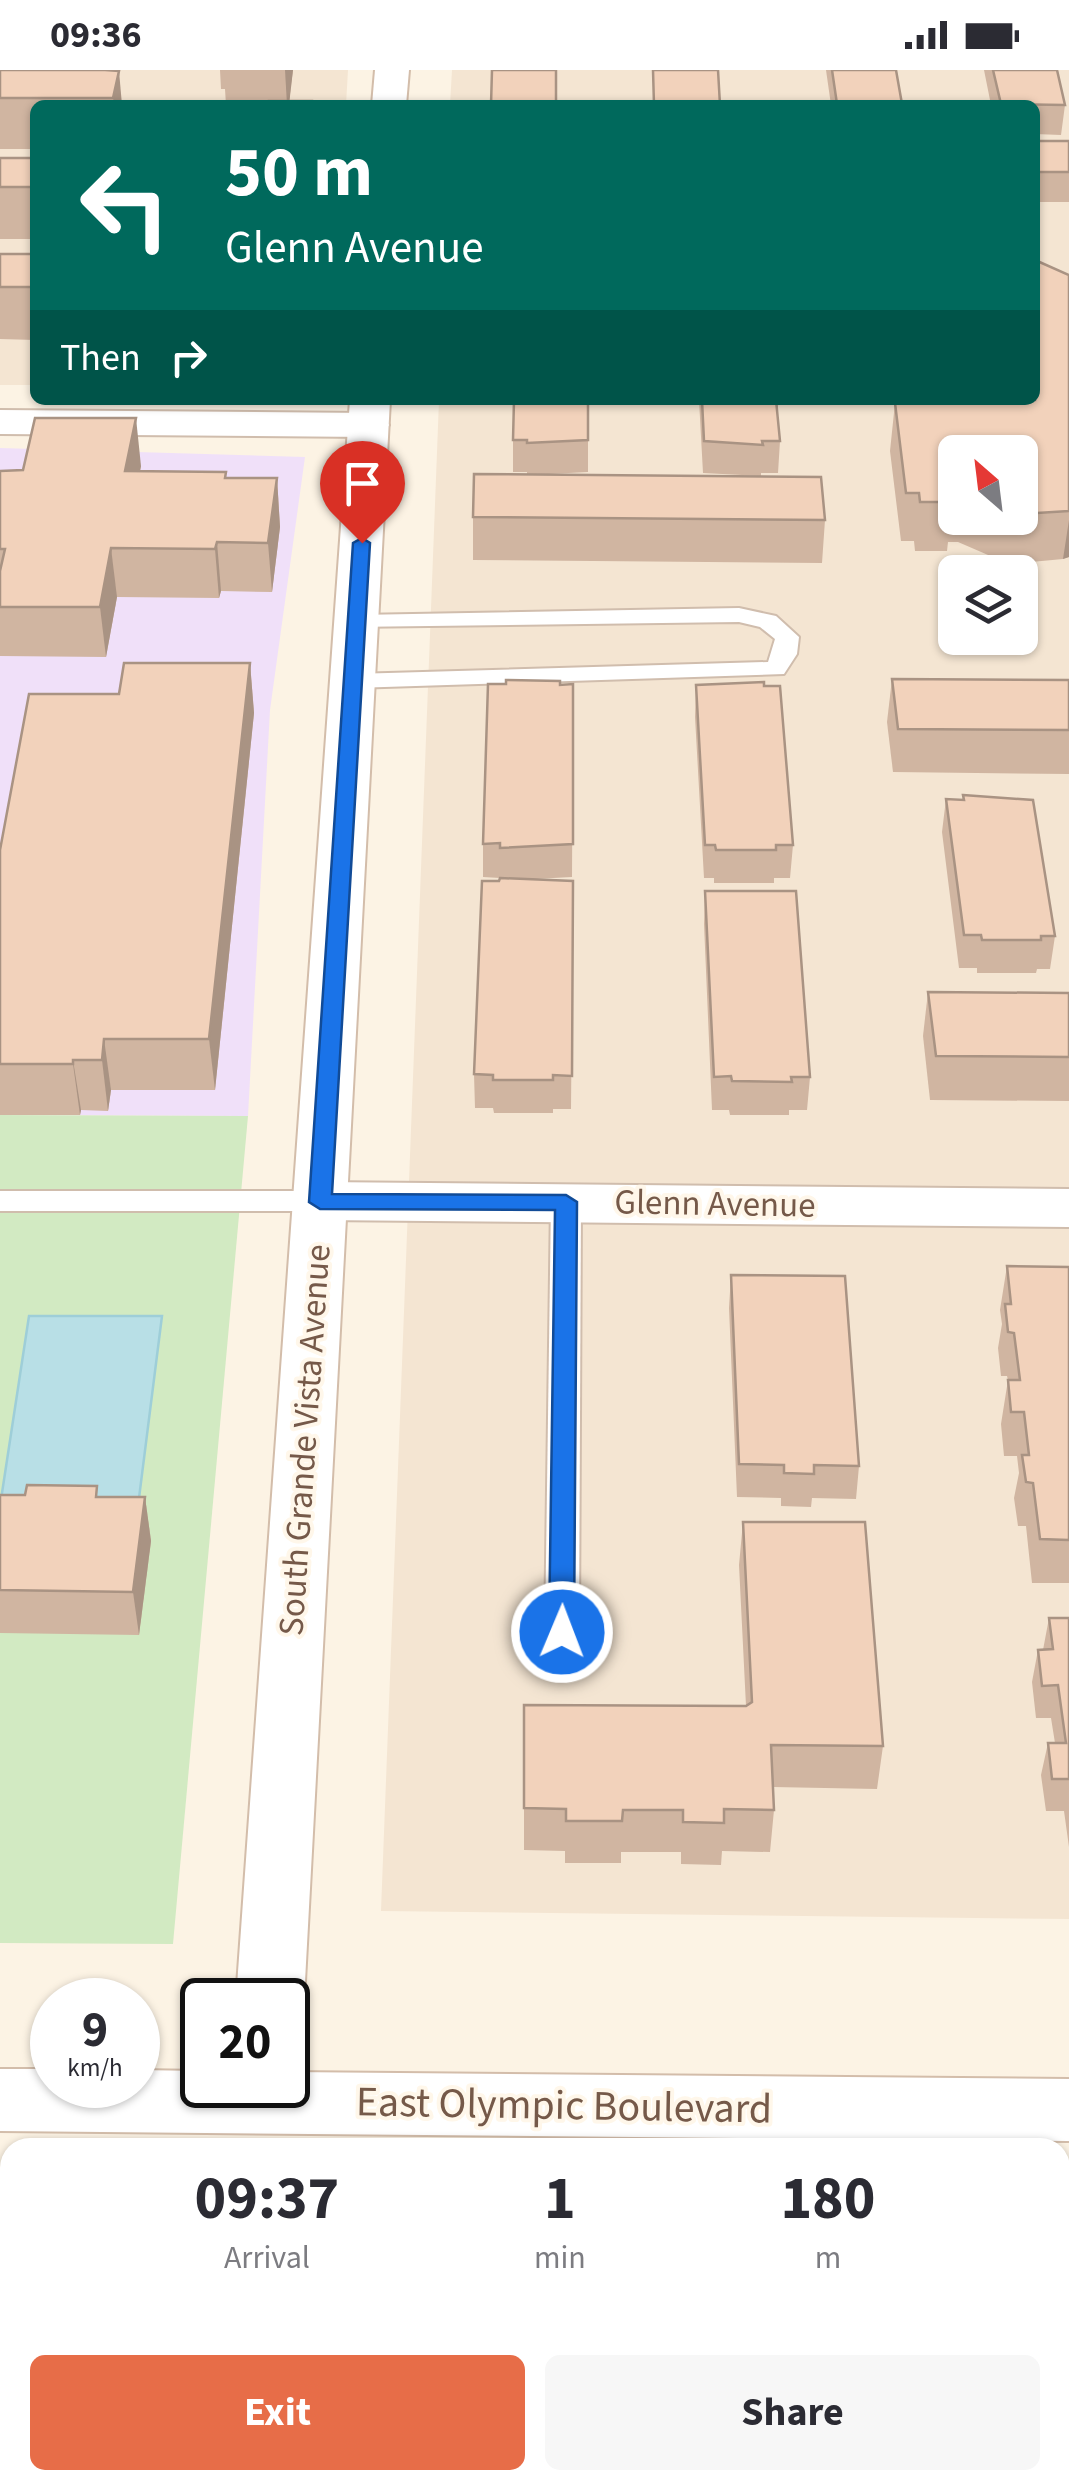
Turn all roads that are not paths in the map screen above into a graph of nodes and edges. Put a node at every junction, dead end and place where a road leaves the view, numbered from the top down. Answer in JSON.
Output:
{"nodes":[{"id":1,"x":392,"y":70,"type":"edge"},
{"id":2,"x":389,"y":100,"type":"edge"},
{"id":3,"x":370,"y":412,"type":"edge"},
{"id":4,"x":0,"y":422,"type":"edge"},
{"id":5,"x":357,"y":622,"type":"junction"},
{"id":6,"x":353,"y":681,"type":"junction"},
{"id":7,"x":0,"y":1201,"type":"edge"},
{"id":8,"x":320,"y":1202,"type":"junction"},
{"id":9,"x":566,"y":1202,"type":"junction"},
{"id":10,"x":1069,"y":1208,"type":"edge"},
{"id":11,"x":562,"y":1632,"type":"dead end"},
{"id":12,"x":271,"y":1978,"type":"edge"},
{"id":13,"x":0,"y":2100,"type":"edge"},
{"id":14,"x":1069,"y":2110,"type":"edge"},
{"id":15,"x":273,"y":2112,"type":"edge"}],
"edges":[{"from":1,"to":2,"type":"street"},
{"from":3,"to":4,"type":"street"},
{"from":3,"to":5,"type":"street","name":"South Grande Vista Avenue"},
{"from":5,"to":6,"type":"street","name":"South Grande Vista Avenue"},
{"from":5,"to":6,"type":"lane"},
{"from":6,"to":8,"type":"street","name":"South Grande Vista Avenue"},
{"from":7,"to":8,"type":"lane","name":"Glenn Avenue"},
{"from":8,"to":9,"type":"street","name":"Glenn Avenue"},
{"from":8,"to":12,"type":"street","name":"South Grande Vista Avenue"},
{"from":9,"to":10,"type":"street","name":"Glenn Avenue"},
{"from":9,"to":11,"type":"lane"},
{"from":13,"to":15,"type":"street","name":"East Olympic Boulevard"},
{"from":14,"to":15,"type":"street","name":"East Olympic Boulevard"}]}
